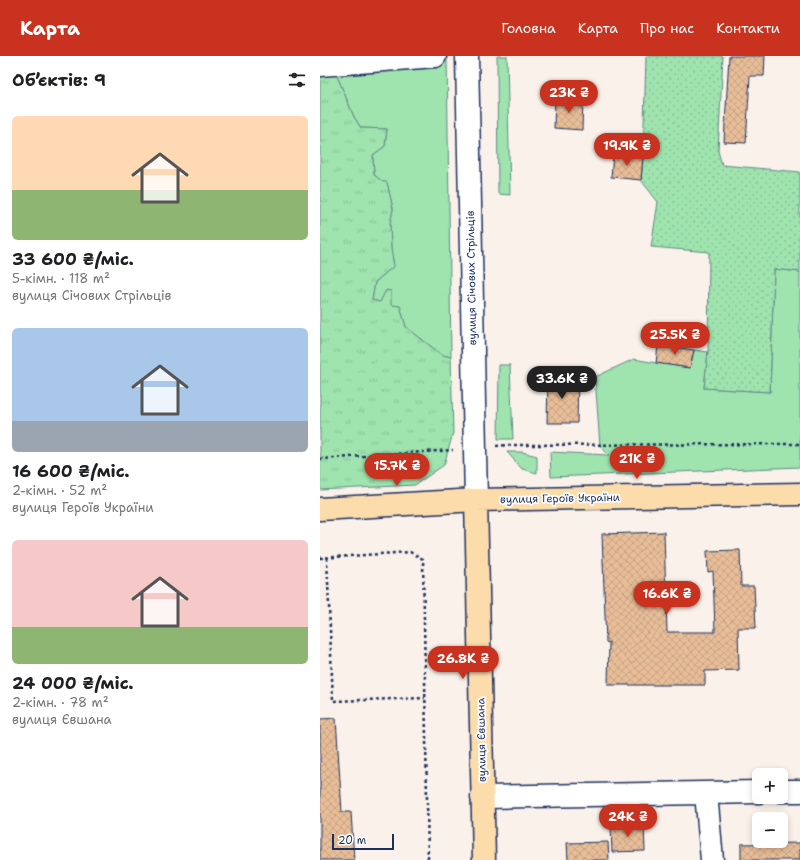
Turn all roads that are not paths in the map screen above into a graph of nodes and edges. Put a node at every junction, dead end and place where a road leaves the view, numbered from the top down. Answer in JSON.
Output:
{"nodes":[{"id":1,"x":435,"y":56,"type":"edge"},
{"id":2,"x":467,"y":56,"type":"edge"},
{"id":3,"x":320,"y":65,"type":"edge"},
{"id":4,"x":800,"y":494,"type":"edge"},
{"id":5,"x":476,"y":500,"type":"junction"},
{"id":6,"x":320,"y":509,"type":"edge"},
{"id":7,"x":788,"y":791,"type":"edge"},
{"id":8,"x":800,"y":791,"type":"edge"},
{"id":9,"x":752,"y":792,"type":"edge"},
{"id":10,"x":706,"y":793,"type":"junction"},
{"id":11,"x":482,"y":797,"type":"junction"},
{"id":12,"x":484,"y":860,"type":"edge"},
{"id":13,"x":712,"y":860,"type":"edge"}],
"edges":[{"from":1,"to":3,"type":"street"},
{"from":2,"to":5,"type":"street","name":"вулиця Січових Стрільців"},
{"from":4,"to":5,"type":"main road","name":"вулиця Героїв України"},
{"from":5,"to":6,"type":"main road","name":"вулиця Героїв України"},
{"from":5,"to":11,"type":"main road","name":"вулиця Євшана"},
{"from":7,"to":8,"type":"street"},
{"from":9,"to":10,"type":"street"},
{"from":10,"to":11,"type":"street"},
{"from":10,"to":13,"type":"street"},
{"from":11,"to":12,"type":"main road","name":"вулиця Євшана"}]}
